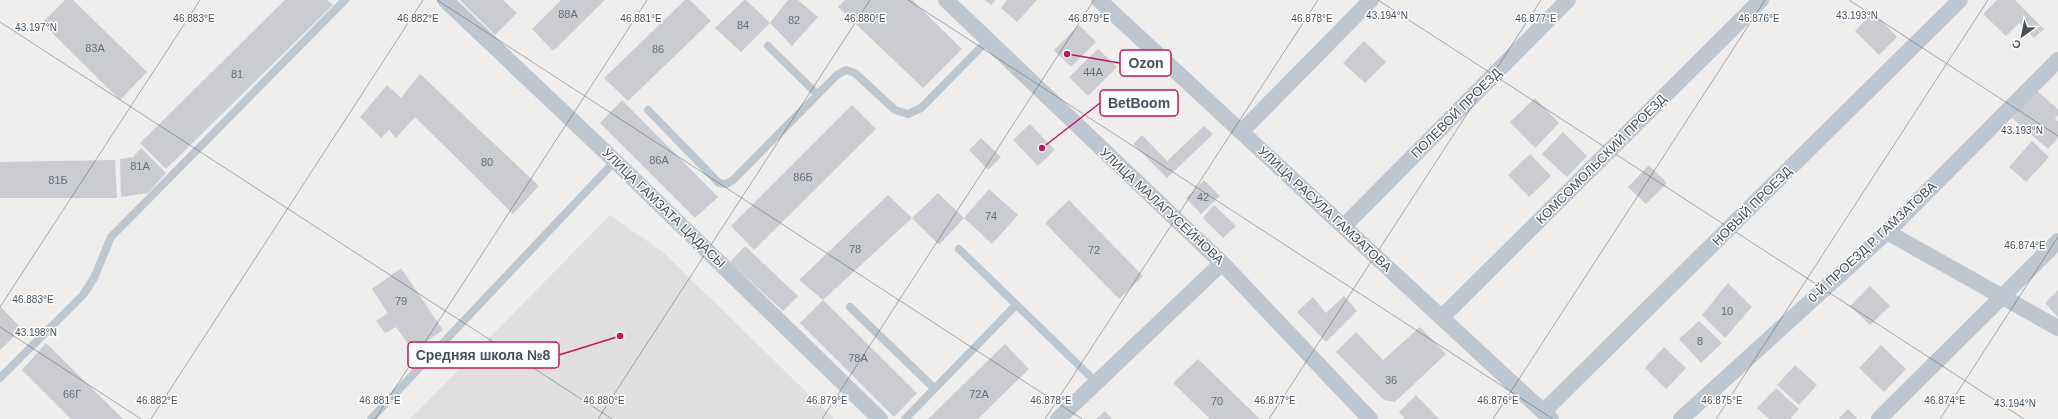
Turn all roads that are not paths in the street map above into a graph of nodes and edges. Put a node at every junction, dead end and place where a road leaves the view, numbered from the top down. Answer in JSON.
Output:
{"nodes":[{"id":1,"x":445,"y":0,"type":"edge"},
{"id":2,"x":946,"y":0,"type":"edge"},
{"id":3,"x":1099,"y":0,"type":"edge"},
{"id":4,"x":1371,"y":0,"type":"edge"},
{"id":5,"x":1568,"y":0,"type":"edge"},
{"id":6,"x":1761,"y":0,"type":"edge"},
{"id":7,"x":1960,"y":0,"type":"edge"},
{"id":8,"x":343,"y":1,"type":"edge"},
{"id":9,"x":987,"y":41,"type":"junction"},
{"id":10,"x":768,"y":46,"type":"dead end"},
{"id":11,"x":2058,"y":60,"type":"edge"},
{"id":12,"x":817,"y":94,"type":"junction"},
{"id":13,"x":648,"y":110,"type":"dead end"},
{"id":14,"x":1241,"y":132,"type":"junction"},
{"id":15,"x":615,"y":161,"type":"junction"},
{"id":16,"x":1344,"y":226,"type":"junction"},
{"id":17,"x":1887,"y":232,"type":"junction"},
{"id":18,"x":2058,"y":241,"type":"edge"},
{"id":19,"x":959,"y":249,"type":"dead end"},
{"id":20,"x":1222,"y":262,"type":"junction"},
{"id":21,"x":2003,"y":296,"type":"junction"},
{"id":22,"x":1016,"y":304,"type":"junction"},
{"id":23,"x":850,"y":308,"type":"dead end"},
{"id":24,"x":1442,"y":317,"type":"junction"},
{"id":25,"x":2058,"y":328,"type":"edge"},
{"id":26,"x":0,"y":378,"type":"edge"},
{"id":27,"x":1096,"y":382,"type":"junction"},
{"id":28,"x":934,"y":388,"type":"junction"},
{"id":29,"x":1547,"y":415,"type":"edge"},
{"id":30,"x":371,"y":419,"type":"edge"},
{"id":31,"x":880,"y":419,"type":"edge"},
{"id":32,"x":905,"y":419,"type":"edge"},
{"id":33,"x":1058,"y":419,"type":"edge"},
{"id":34,"x":1370,"y":419,"type":"edge"},
{"id":35,"x":1681,"y":419,"type":"edge"},
{"id":36,"x":1879,"y":419,"type":"edge"}],
"edges":[{"from":1,"to":15,"type":"street","name":"УЛИЦА ГАМЗАТА ЦАДАСЫ"},
{"from":2,"to":9,"type":"street","name":"УЛИЦА МАЛАГУСЕЙНОВА"},
{"from":3,"to":14,"type":"street","name":"УЛИЦА РАСУЛА ГАМЗАТОВА"},
{"from":4,"to":14,"type":"street"},
{"from":5,"to":16,"type":"street","name":"ПОЛЕВОЙ ПРОЕЗД"},
{"from":6,"to":24,"type":"street","name":"КОМСОМОЛЬСКИЙ ПРОЕЗД"},
{"from":7,"to":29,"type":"street","name":"НОВЫЙ ПРОЕЗД"},
{"from":8,"to":26,"type":"lane"},
{"from":9,"to":12,"type":"lane"},
{"from":9,"to":20,"type":"street","name":"УЛИЦА МАЛАГУСЕЙНОВА"},
{"from":10,"to":12,"type":"lane"},
{"from":11,"to":17,"type":"street","name":"0-Й ПРОЕЗД Р. ГАМЗАТОВА"},
{"from":12,"to":13,"type":"lane"},
{"from":14,"to":16,"type":"street","name":"УЛИЦА РАСУЛА ГАМЗАТОВА"},
{"from":15,"to":30,"type":"lane"},
{"from":15,"to":31,"type":"street","name":"УЛИЦА ГАМЗАТА ЦАДАСЫ"},
{"from":16,"to":24,"type":"street","name":"УЛИЦА РАСУЛА ГАМЗАТОВА"},
{"from":17,"to":21,"type":"street"},
{"from":17,"to":35,"type":"street","name":"0-Й ПРОЕЗД Р. ГАМЗАТОВА"},
{"from":18,"to":21,"type":"street"},
{"from":19,"to":22,"type":"lane"},
{"from":20,"to":27,"type":"street"},
{"from":20,"to":34,"type":"street","name":"УЛИЦА МАЛАГУСЕЙНОВА"},
{"from":21,"to":25,"type":"street"},
{"from":21,"to":36,"type":"street"},
{"from":22,"to":27,"type":"lane"},
{"from":22,"to":28,"type":"lane"},
{"from":23,"to":28,"type":"lane"},
{"from":24,"to":29,"type":"street","name":"УЛИЦА РАСУЛА ГАМЗАТОВА"},
{"from":27,"to":33,"type":"street"},
{"from":28,"to":32,"type":"lane"}]}
